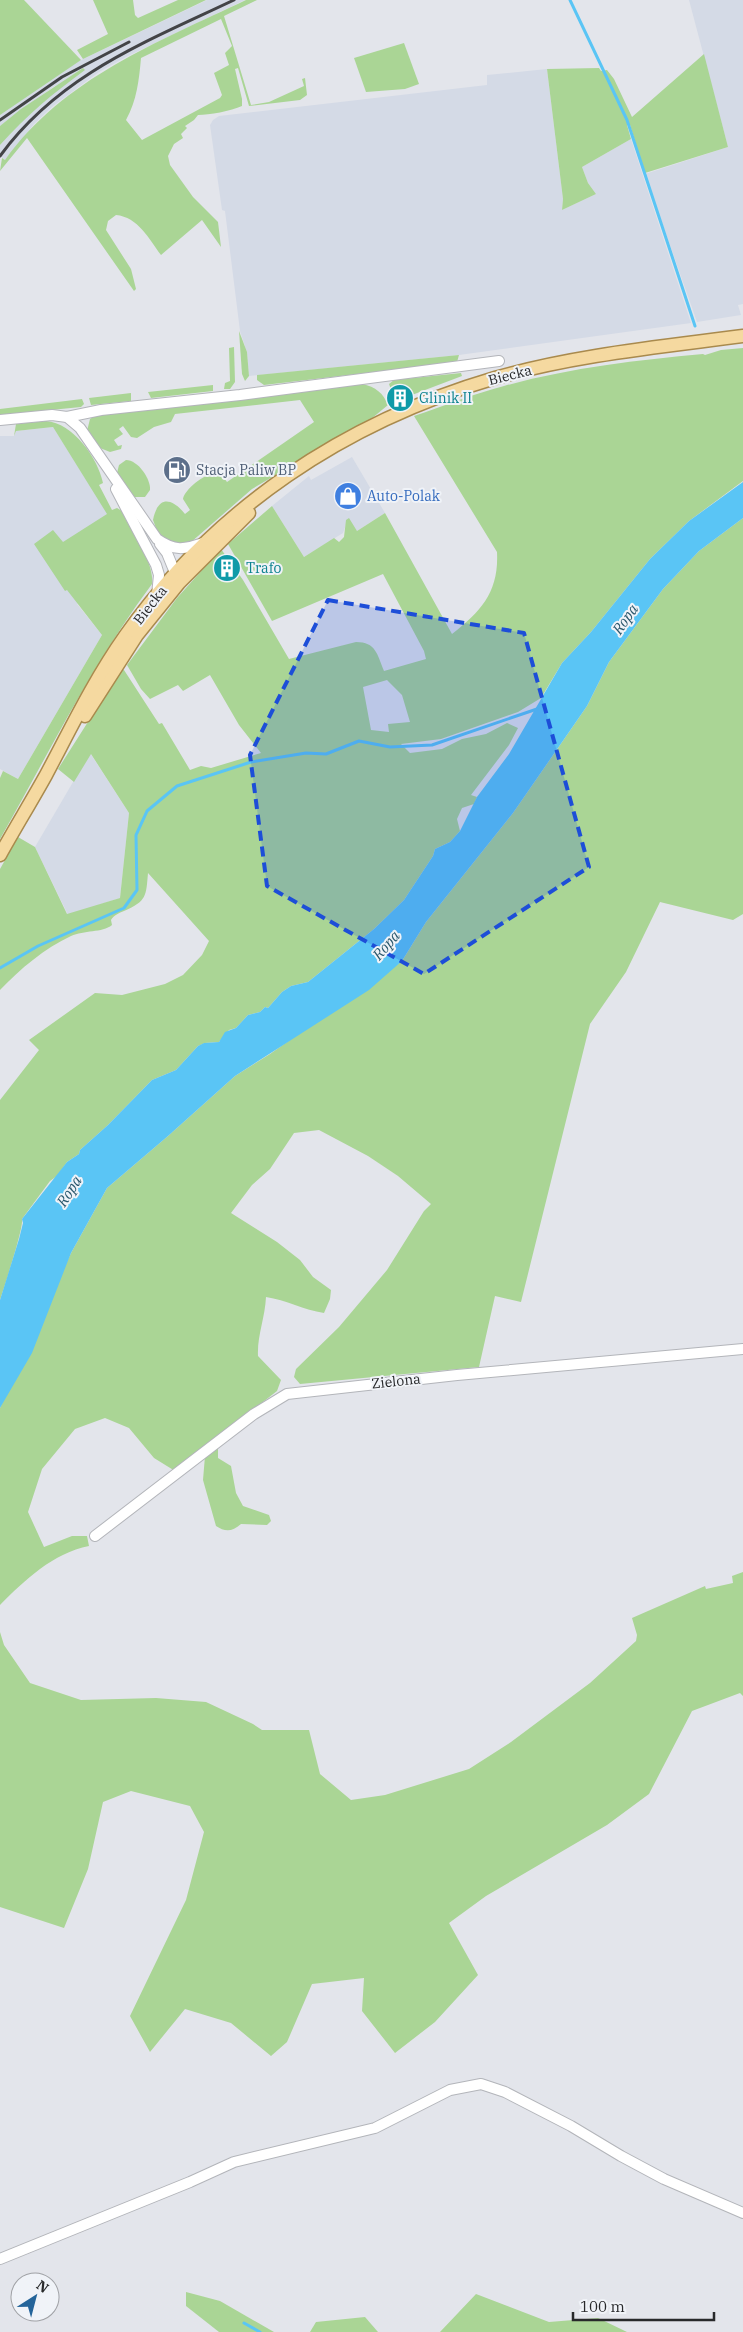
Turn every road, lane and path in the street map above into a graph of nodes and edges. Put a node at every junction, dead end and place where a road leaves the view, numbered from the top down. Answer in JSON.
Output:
{"nodes":[{"id":1,"x":743,"y":336,"type":"edge"},
{"id":2,"x":499,"y":361,"type":"dead end"},
{"id":3,"x":67,"y":417,"type":"junction"},
{"id":4,"x":0,"y":420,"type":"edge"},
{"id":5,"x":296,"y":471,"type":"junction"},
{"id":6,"x":110,"y":474,"type":"junction"},
{"id":7,"x":157,"y":539,"type":"junction"},
{"id":8,"x":204,"y":543,"type":"junction"},
{"id":9,"x":156,"y":565,"type":"junction"},
{"id":10,"x":177,"y":578,"type":"junction"},
{"id":11,"x":156,"y":595,"type":"junction"},
{"id":12,"x":46,"y":774,"type":"junction"},
{"id":13,"x":0,"y":855,"type":"edge"},
{"id":14,"x":743,"y":1349,"type":"edge"},
{"id":15,"x":95,"y":1536,"type":"dead end"},
{"id":16,"x":743,"y":2213,"type":"edge"},
{"id":17,"x":0,"y":2259,"type":"edge"}],
"edges":[{"from":1,"to":5,"type":"main road","name":"Biecka"},
{"from":2,"to":3,"type":"street"},
{"from":3,"to":4,"type":"street"},
{"from":3,"to":6,"type":"street"},
{"from":5,"to":8,"type":"main road","name":"Biecka"},
{"from":5,"to":10,"type":"main road","name":"Biecka"},
{"from":6,"to":7,"type":"street"},
{"from":6,"to":9,"type":"street"},
{"from":7,"to":8,"type":"street"},
{"from":7,"to":10,"type":"street"},
{"from":8,"to":10,"type":"main road","name":"Biecka"},
{"from":9,"to":10,"type":"street"},
{"from":9,"to":11,"type":"street"},
{"from":10,"to":11,"type":"main road","name":"Biecka"},
{"from":10,"to":12,"type":"main road","name":"Biecka"},
{"from":11,"to":12,"type":"main road","name":"Biecka"},
{"from":12,"to":13,"type":"main road","name":"Biecka"},
{"from":14,"to":15,"type":"street","name":"Zielona"},
{"from":16,"to":17,"type":"street"}]}
